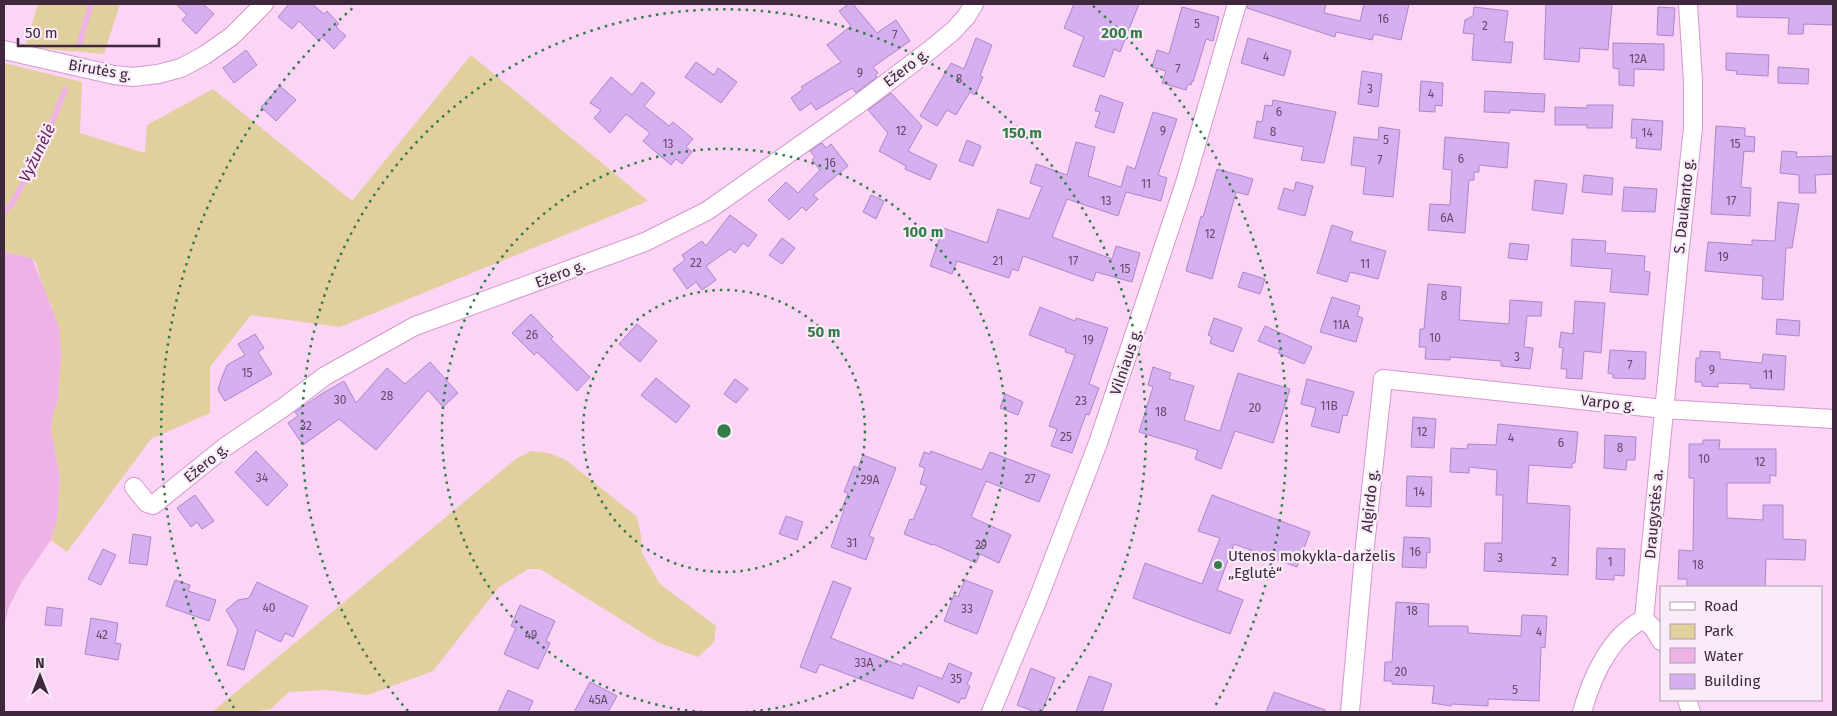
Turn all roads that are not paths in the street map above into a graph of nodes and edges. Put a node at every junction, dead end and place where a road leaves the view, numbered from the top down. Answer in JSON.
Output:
{"nodes":[{"id":1,"x":264,"y":4,"type":"edge"},
{"id":2,"x":974,"y":4,"type":"edge"},
{"id":3,"x":1237,"y":4,"type":"edge"},
{"id":4,"x":1688,"y":4,"type":"edge"},
{"id":5,"x":4,"y":50,"type":"edge"},
{"id":6,"x":1383,"y":379,"type":"joint"},
{"id":7,"x":1664,"y":409,"type":"junction"},
{"id":8,"x":1833,"y":419,"type":"edge"},
{"id":9,"x":134,"y":487,"type":"dead end"},
{"id":10,"x":1644,"y":619,"type":"junction"},
{"id":11,"x":1660,"y":639,"type":"edge"},
{"id":12,"x":991,"y":712,"type":"edge"},
{"id":13,"x":1350,"y":712,"type":"edge"},
{"id":14,"x":1582,"y":712,"type":"edge"}],
"edges":[{"from":1,"to":5,"type":"street","name":"Birutės g."},
{"from":2,"to":9,"type":"street","name":"Ežero g."},
{"from":3,"to":12,"type":"street","name":"Vilniaus g."},
{"from":4,"to":7,"type":"street","name":"S. Daukanto g."},
{"from":6,"to":7,"type":"street","name":"Varpo g."},
{"from":6,"to":13,"type":"street","name":"Algirdo g."},
{"from":7,"to":8,"type":"street","name":"Varpo g."},
{"from":7,"to":10,"type":"street","name":"Draugystės a."},
{"from":10,"to":11,"type":"street"},
{"from":10,"to":14,"type":"street"}]}
